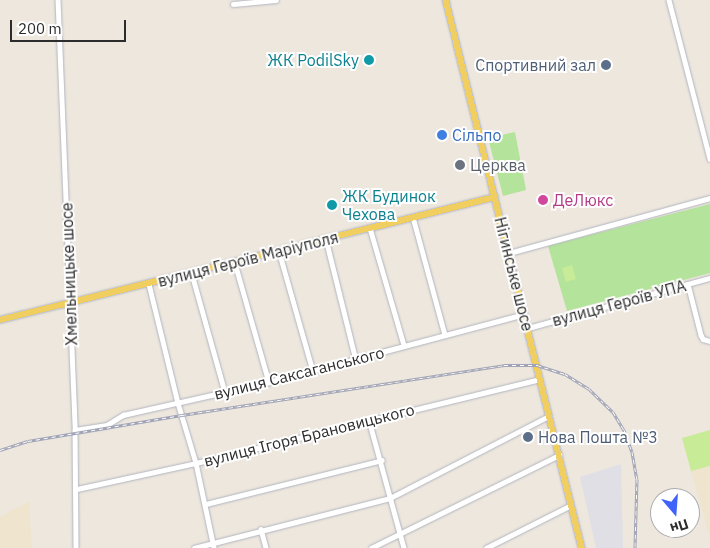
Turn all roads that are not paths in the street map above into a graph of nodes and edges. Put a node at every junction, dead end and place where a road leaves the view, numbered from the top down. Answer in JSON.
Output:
{"nodes":[{"id":1,"x":58,"y":0,"type":"edge"},
{"id":2,"x":276,"y":0,"type":"edge"},
{"id":3,"x":446,"y":0,"type":"edge"},
{"id":4,"x":669,"y":0,"type":"edge"},
{"id":5,"x":233,"y":4,"type":"dead end"},
{"id":6,"x":710,"y":159,"type":"edge"},
{"id":7,"x":495,"y":197,"type":"junction"},
{"id":8,"x":710,"y":198,"type":"edge"},
{"id":9,"x":413,"y":217,"type":"junction"},
{"id":10,"x":370,"y":228,"type":"junction"},
{"id":11,"x":326,"y":240,"type":"junction"},
{"id":12,"x":279,"y":252,"type":"junction"},
{"id":13,"x":509,"y":253,"type":"junction"},
{"id":14,"x":235,"y":263,"type":"junction"},
{"id":15,"x":192,"y":274,"type":"junction"},
{"id":16,"x":710,"y":278,"type":"edge"},
{"id":17,"x":150,"y":284,"type":"junction"},
{"id":18,"x":688,"y":284,"type":"junction"},
{"id":19,"x":70,"y":304,"type":"junction"},
{"id":20,"x":524,"y":314,"type":"junction"},
{"id":21,"x":0,"y":320,"type":"edge"},
{"id":22,"x":528,"y":328,"type":"junction"},
{"id":23,"x":445,"y":334,"type":"junction"},
{"id":24,"x":710,"y":341,"type":"edge"},
{"id":25,"x":404,"y":345,"type":"junction"},
{"id":26,"x":356,"y":360,"type":"junction"},
{"id":27,"x":313,"y":370,"type":"junction"},
{"id":28,"x":540,"y":379,"type":"junction"},
{"id":29,"x":269,"y":382,"type":"junction"},
{"id":30,"x":225,"y":392,"type":"junction"},
{"id":31,"x":178,"y":403,"type":"junction"},
{"id":32,"x":549,"y":416,"type":"junction"},
{"id":33,"x":369,"y":420,"type":"junction"},
{"id":34,"x":76,"y":430,"type":"junction"},
{"id":35,"x":559,"y":455,"type":"junction"},
{"id":36,"x":382,"y":460,"type":"junction"},
{"id":37,"x":196,"y":463,"type":"junction"},
{"id":38,"x":77,"y":489,"type":"junction"},
{"id":39,"x":390,"y":498,"type":"junction"},
{"id":40,"x":206,"y":504,"type":"junction"},
{"id":41,"x":571,"y":505,"type":"junction"},
{"id":42,"x":261,"y":530,"type":"junction"},
{"id":43,"x":401,"y":532,"type":"junction"},
{"id":44,"x":214,"y":546,"type":"edge"},
{"id":45,"x":76,"y":548,"type":"edge"},
{"id":46,"x":194,"y":548,"type":"edge"},
{"id":47,"x":266,"y":548,"type":"edge"},
{"id":48,"x":371,"y":548,"type":"edge"},
{"id":49,"x":404,"y":548,"type":"edge"},
{"id":50,"x":486,"y":548,"type":"edge"},
{"id":51,"x":582,"y":548,"type":"edge"}],
"edges":[{"from":1,"to":19,"type":"street","name":"Хмельницьке шосе"},
{"from":2,"to":5,"type":"street"},
{"from":3,"to":7,"type":"main road","name":"Нігинське шосе"},
{"from":4,"to":6,"type":"street"},
{"from":7,"to":9,"type":"main road","name":"вулиця Героїв Маріуполя"},
{"from":7,"to":13,"type":"main road","name":"Нігинське шосе"},
{"from":8,"to":13,"type":"street"},
{"from":9,"to":10,"type":"main road","name":"вулиця Героїв Маріуполя"},
{"from":9,"to":23,"type":"street"},
{"from":10,"to":11,"type":"main road","name":"вулиця Героїв Маріуполя"},
{"from":10,"to":25,"type":"street"},
{"from":11,"to":12,"type":"main road","name":"вулиця Героїв Маріуполя"},
{"from":11,"to":26,"type":"street"},
{"from":12,"to":14,"type":"main road","name":"вулиця Героїв Маріуполя"},
{"from":12,"to":27,"type":"street"},
{"from":13,"to":20,"type":"main road","name":"Нігинське шосе"},
{"from":14,"to":15,"type":"main road","name":"вулиця Героїв Маріуполя"},
{"from":14,"to":29,"type":"street"},
{"from":15,"to":17,"type":"main road","name":"вулиця Героїв Маріуполя"},
{"from":15,"to":30,"type":"street"},
{"from":16,"to":18,"type":"street","name":"вулиця Героїв УПА"},
{"from":17,"to":19,"type":"main road","name":"вулиця Героїв Маріуполя"},
{"from":17,"to":31,"type":"street"},
{"from":18,"to":22,"type":"street","name":"вулиця Героїв УПА"},
{"from":18,"to":24,"type":"street"},
{"from":19,"to":21,"type":"main road","name":"вулиця Героїв Маріуполя"},
{"from":19,"to":34,"type":"street","name":"Хмельницьке шосе"},
{"from":20,"to":22,"type":"main road","name":"Нігинське шосе"},
{"from":20,"to":23,"type":"street","name":"вулиця Саксаганського"},
{"from":22,"to":28,"type":"main road","name":"Нігинське шосе"},
{"from":23,"to":25,"type":"street","name":"вулиця Саксаганського"},
{"from":25,"to":26,"type":"street","name":"вулиця Саксаганського"},
{"from":26,"to":27,"type":"street","name":"вулиця Саксаганського"},
{"from":27,"to":29,"type":"street","name":"вулиця Саксаганського"},
{"from":28,"to":32,"type":"main road","name":"Нігинське шосе"},
{"from":28,"to":33,"type":"street","name":"вулиця Ігоря Брановицького"},
{"from":29,"to":30,"type":"street","name":"вулиця Саксаганського"},
{"from":30,"to":31,"type":"street","name":"вулиця Саксаганського"},
{"from":31,"to":34,"type":"street","name":"вулиця Саксаганського"},
{"from":31,"to":37,"type":"street"},
{"from":32,"to":35,"type":"main road","name":"Нігинське шосе"},
{"from":32,"to":39,"type":"street"},
{"from":33,"to":36,"type":"street"},
{"from":33,"to":37,"type":"street","name":"вулиця Ігоря Брановицького"},
{"from":34,"to":38,"type":"street","name":"Хмельницьке шосе"},
{"from":35,"to":41,"type":"main road","name":"Нігинське шосе"},
{"from":35,"to":43,"type":"street"},
{"from":36,"to":39,"type":"street"},
{"from":36,"to":40,"type":"street"},
{"from":37,"to":38,"type":"street","name":"вулиця Ігоря Брановицького"},
{"from":37,"to":40,"type":"street"},
{"from":38,"to":45,"type":"street","name":"Хмельницьке шосе"},
{"from":39,"to":42,"type":"street"},
{"from":39,"to":43,"type":"street"},
{"from":40,"to":44,"type":"street"},
{"from":41,"to":50,"type":"street"},
{"from":41,"to":51,"type":"main road","name":"Нігинське шосе"},
{"from":42,"to":44,"type":"street"},
{"from":42,"to":47,"type":"street"},
{"from":43,"to":48,"type":"street"},
{"from":43,"to":49,"type":"street"},
{"from":44,"to":46,"type":"street"}]}
